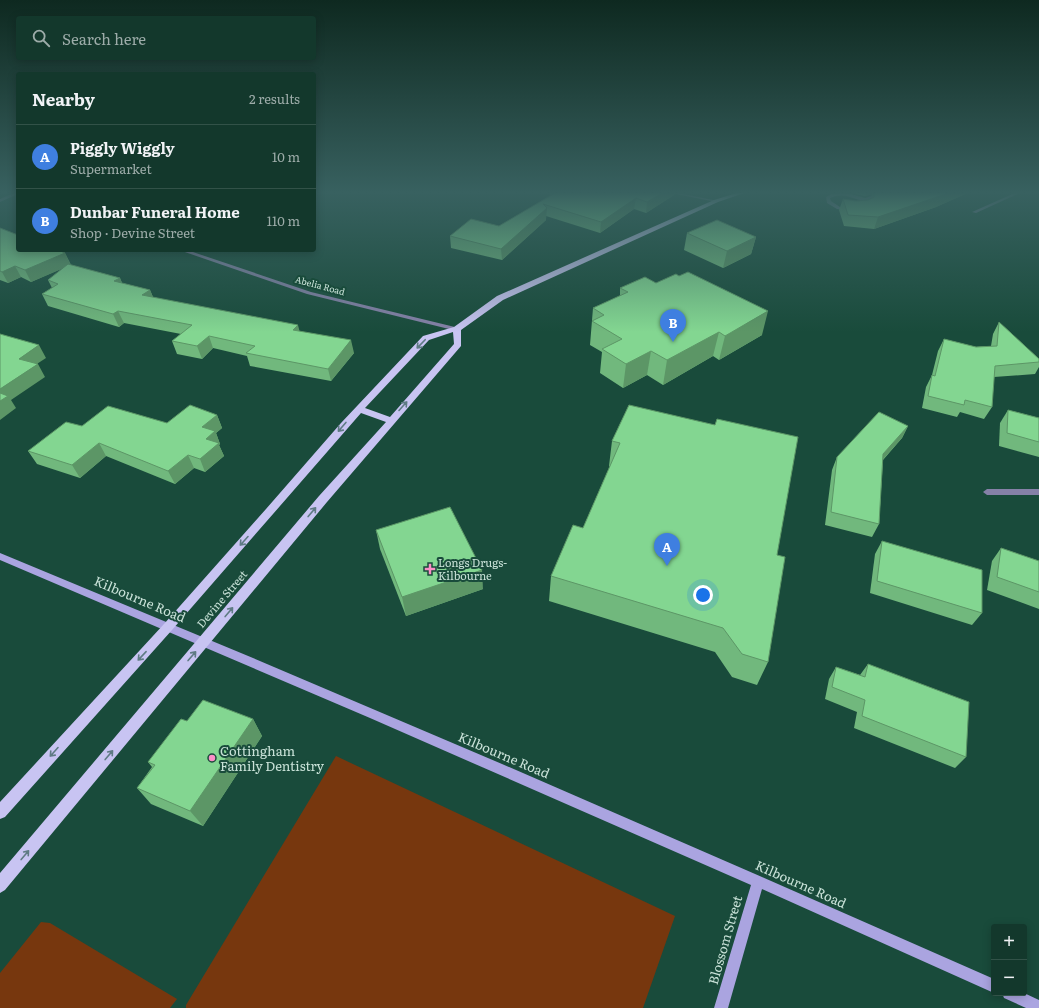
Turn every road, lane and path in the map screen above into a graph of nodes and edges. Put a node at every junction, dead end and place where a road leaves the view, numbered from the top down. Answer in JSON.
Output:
{"nodes":[{"id":1,"x":634,"y":238,"type":"edge"},
{"id":2,"x":188,"y":252,"type":"edge"},
{"id":3,"x":457,"y":329,"type":"junction"},
{"id":4,"x":359,"y":409,"type":"junction"},
{"id":5,"x":390,"y":420,"type":"junction"},
{"id":6,"x":987,"y":492,"type":"dead end"},
{"id":7,"x":1039,"y":492,"type":"edge"},
{"id":8,"x":0,"y":556,"type":"edge"},
{"id":9,"x":168,"y":627,"type":"junction"},
{"id":10,"x":204,"y":642,"type":"junction"},
{"id":11,"x":0,"y":812,"type":"edge"},
{"id":12,"x":758,"y":881,"type":"junction"},
{"id":13,"x":0,"y":885,"type":"edge"},
{"id":14,"x":991,"y":985,"type":"edge"},
{"id":15,"x":1016,"y":996,"type":"edge"},
{"id":16,"x":1039,"y":1006,"type":"edge"},
{"id":17,"x":721,"y":1008,"type":"edge"}],
"edges":[{"from":1,"to":3,"type":"main road","name":"Devine Street"},
{"from":2,"to":3,"type":"street","name":"Abelia Road"},
{"from":3,"to":4,"type":"main road","name":"Devine Street","one_way":true},
{"from":5,"to":3,"type":"main road","name":"Devine Street","one_way":true},
{"from":4,"to":5,"type":"main road"},
{"from":4,"to":9,"type":"main road","name":"Devine Street","one_way":true},
{"from":10,"to":5,"type":"main road","name":"Devine Street","one_way":true},
{"from":6,"to":7,"type":"street"},
{"from":8,"to":9,"type":"street","name":"Kilbourne Road"},
{"from":9,"to":10,"type":"street","name":"Kilbourne Road"},
{"from":9,"to":11,"type":"main road","name":"Devine Street","one_way":true},
{"from":10,"to":12,"type":"street","name":"Kilbourne Road"},
{"from":13,"to":10,"type":"main road","name":"Devine Street","one_way":true},
{"from":12,"to":14,"type":"street","name":"Kilbourne Road"},
{"from":12,"to":17,"type":"street","name":"Blossom Street"},
{"from":15,"to":16,"type":"street"}]}
